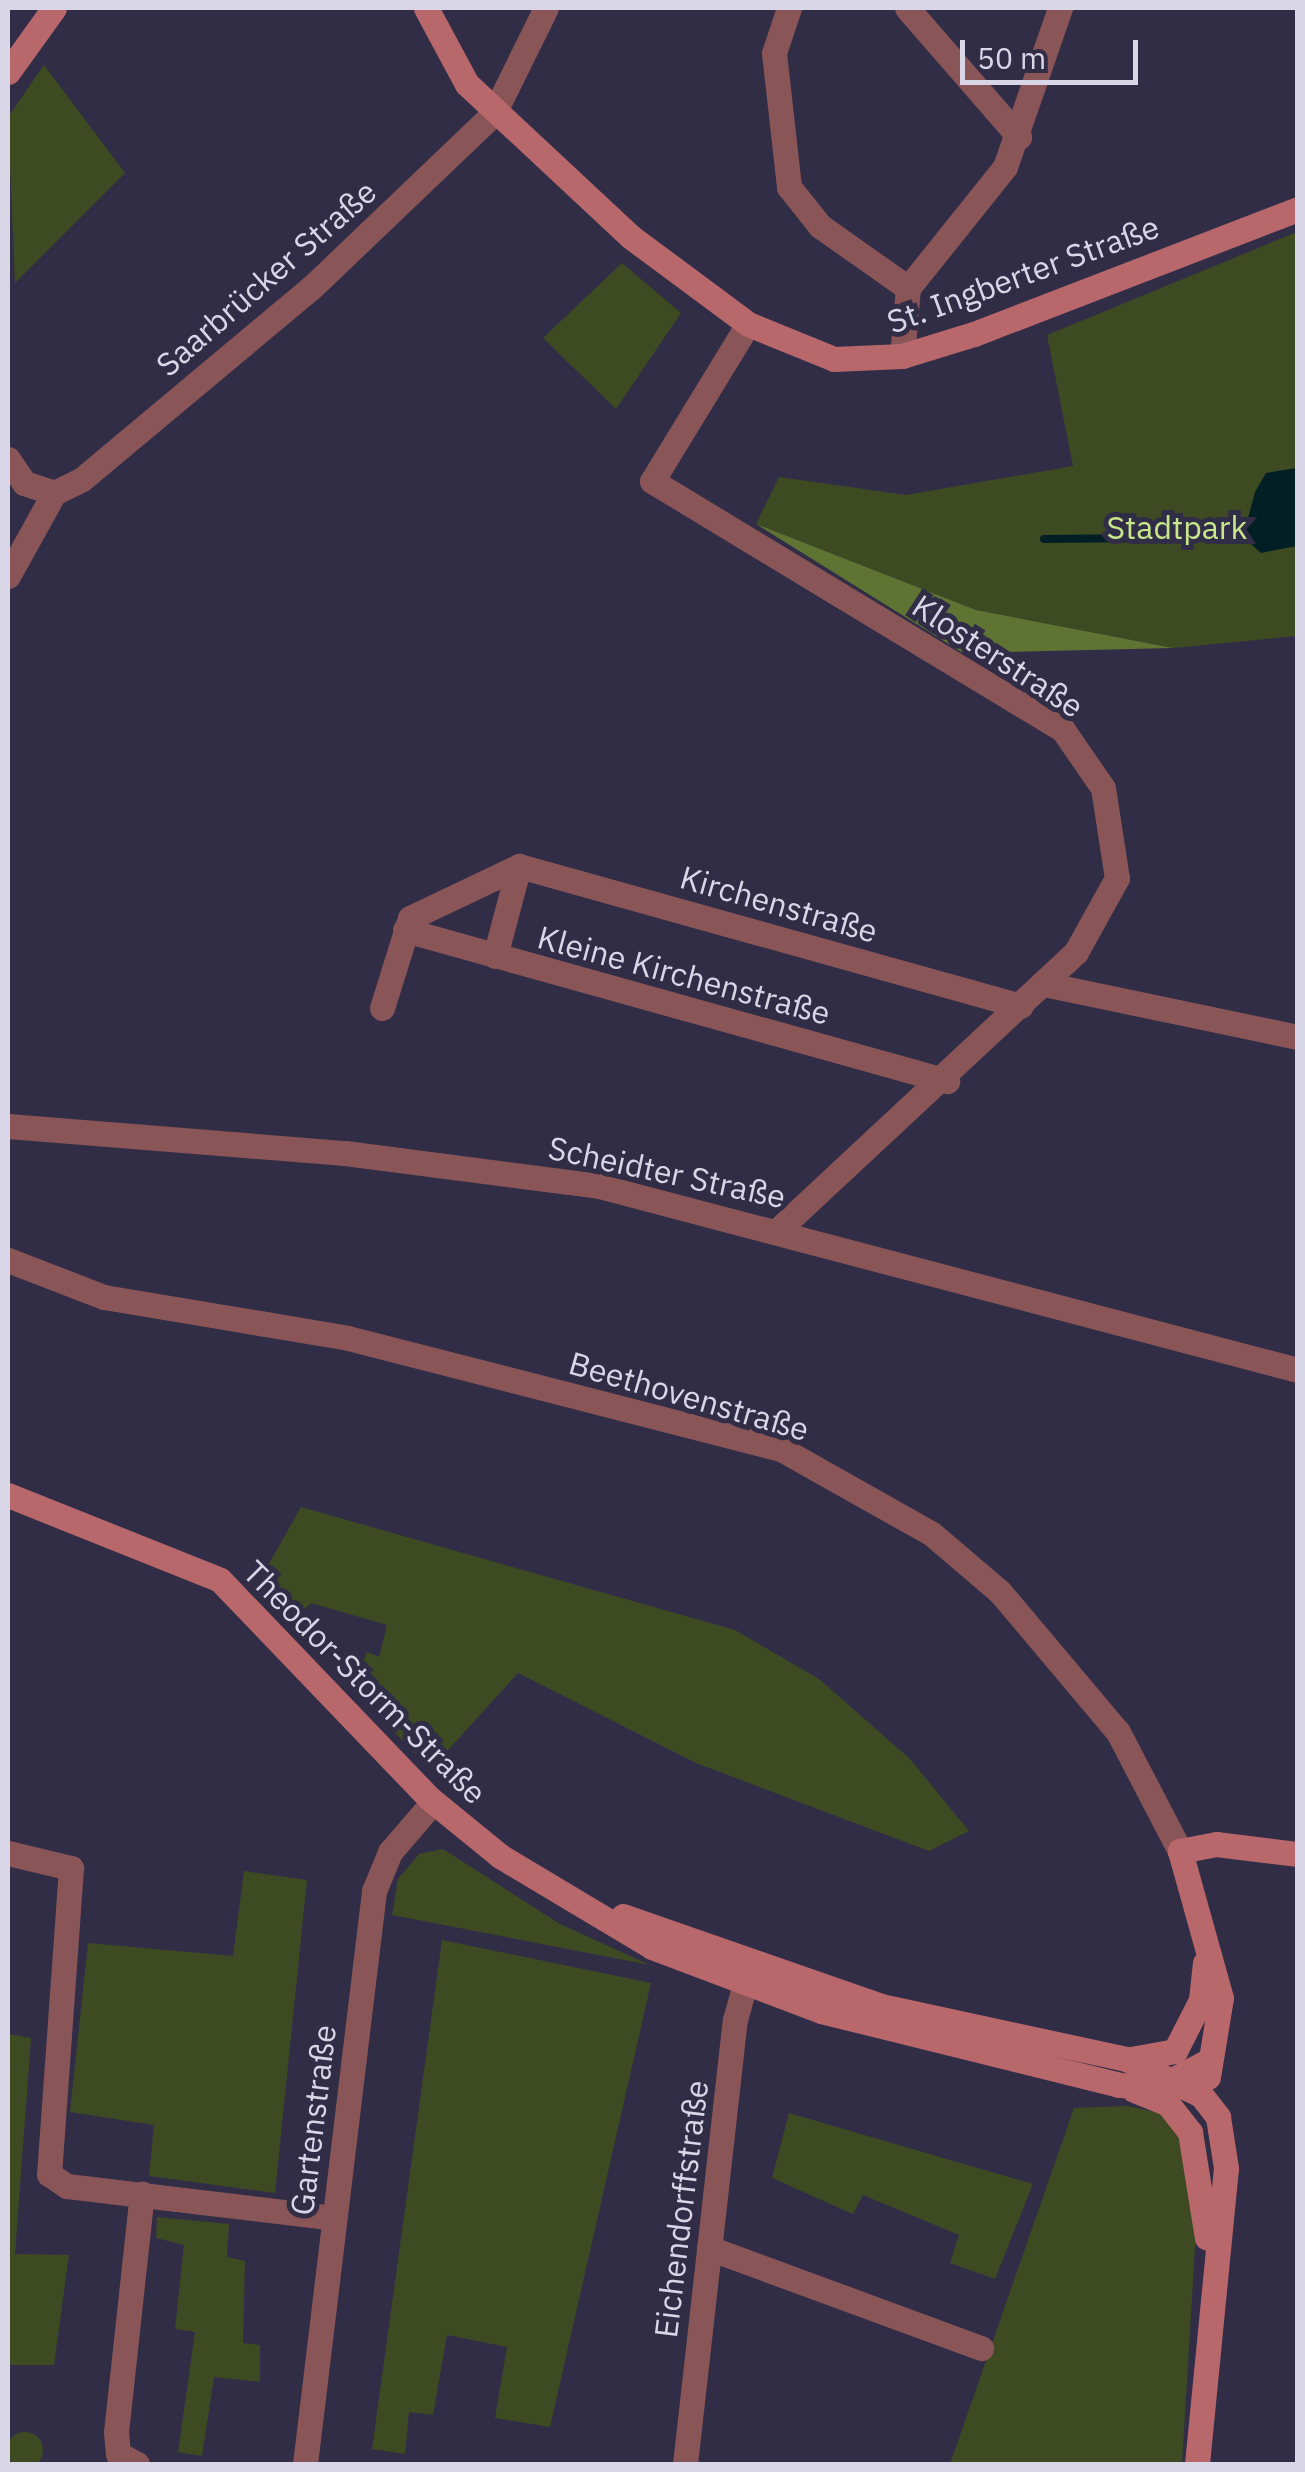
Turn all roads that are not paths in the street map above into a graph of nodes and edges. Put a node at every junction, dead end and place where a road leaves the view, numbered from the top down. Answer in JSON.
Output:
{"nodes":[{"id":1,"x":54,"y":8,"type":"edge"},
{"id":2,"x":426,"y":8,"type":"edge"},
{"id":3,"x":546,"y":8,"type":"edge"},
{"id":4,"x":788,"y":8,"type":"edge"},
{"id":5,"x":907,"y":8,"type":"edge"},
{"id":6,"x":1060,"y":8,"type":"edge"},
{"id":7,"x":8,"y":72,"type":"edge"},
{"id":8,"x":494,"y":113,"type":"junction"},
{"id":9,"x":1019,"y":137,"type":"junction"},
{"id":10,"x":1298,"y":209,"type":"edge"},
{"id":11,"x":908,"y":288,"type":"junction"},
{"id":12,"x":748,"y":324,"type":"junction"},
{"id":13,"x":902,"y":356,"type":"junction"},
{"id":14,"x":8,"y":458,"type":"edge"},
{"id":15,"x":54,"y":493,"type":"junction"},
{"id":16,"x":8,"y":576,"type":"edge"},
{"id":17,"x":519,"y":866,"type":"junction"},
{"id":18,"x":405,"y":930,"type":"junction"},
{"id":19,"x":495,"y":956,"type":"junction"},
{"id":20,"x":1044,"y":984,"type":"junction"},
{"id":21,"x":1020,"y":1006,"type":"junction"},
{"id":22,"x":382,"y":1008,"type":"dead end"},
{"id":23,"x":1298,"y":1036,"type":"edge"},
{"id":24,"x":946,"y":1080,"type":"junction"},
{"id":25,"x":8,"y":1126,"type":"edge"},
{"id":26,"x":779,"y":1229,"type":"junction"},
{"id":27,"x":15,"y":1264,"type":"edge"},
{"id":28,"x":1298,"y":1370,"type":"edge"},
{"id":29,"x":8,"y":1495,"type":"edge"},
{"id":30,"x":434,"y":1802,"type":"junction"},
{"id":31,"x":1180,"y":1851,"type":"junction"},
{"id":32,"x":8,"y":1853,"type":"edge"},
{"id":33,"x":1298,"y":1854,"type":"edge"},
{"id":34,"x":1200,"y":1920,"type":"junction"},
{"id":35,"x":747,"y":1974,"type":"junction"},
{"id":36,"x":1174,"y":2050,"type":"junction"},
{"id":37,"x":1126,"y":2059,"type":"junction"},
{"id":38,"x":1208,"y":2061,"type":"junction"},
{"id":39,"x":1177,"y":2081,"type":"junction"},
{"id":40,"x":1120,"y":2086,"type":"junction"},
{"id":41,"x":1212,"y":2106,"type":"junction"},
{"id":42,"x":1180,"y":2116,"type":"junction"},
{"id":43,"x":142,"y":2193,"type":"junction"},
{"id":44,"x":334,"y":2218,"type":"junction"},
{"id":45,"x":709,"y":2248,"type":"junction"},
{"id":46,"x":1212,"y":2282,"type":"junction"},
{"id":47,"x":981,"y":2348,"type":"dead end"},
{"id":48,"x":314,"y":2463,"type":"edge"},
{"id":49,"x":137,"y":2464,"type":"edge"},
{"id":50,"x":685,"y":2464,"type":"edge"},
{"id":51,"x":1197,"y":2464,"type":"edge"}],
"edges":[{"from":1,"to":7,"type":"street"},
{"from":2,"to":8,"type":"street","name":"St. Ingberter Straße"},
{"from":3,"to":8,"type":"street","name":"Saarbrücker Straße"},
{"from":4,"to":11,"type":"street"},
{"from":5,"to":9,"type":"street"},
{"from":6,"to":9,"type":"street"},
{"from":8,"to":12,"type":"street","name":"St. Ingberter Straße"},
{"from":8,"to":15,"type":"street","name":"Saarbrücker Straße"},
{"from":9,"to":11,"type":"street"},
{"from":10,"to":13,"type":"street","name":"St. Ingberter Straße"},
{"from":11,"to":13,"type":"street"},
{"from":12,"to":13,"type":"street","name":"St. Ingberter Straße"},
{"from":12,"to":20,"type":"street","name":"Klosterstraße"},
{"from":14,"to":15,"type":"street"},
{"from":15,"to":16,"type":"street","name":"Saarbrücker Straße"},
{"from":17,"to":18,"type":"street"},
{"from":17,"to":19,"type":"street"},
{"from":17,"to":21,"type":"street","name":"Kirchenstraße"},
{"from":18,"to":19,"type":"street","name":"Kleine Kirchenstraße"},
{"from":18,"to":22,"type":"street"},
{"from":19,"to":24,"type":"street","name":"Kleine Kirchenstraße"},
{"from":20,"to":21,"type":"street","name":"Klosterstraße"},
{"from":20,"to":23,"type":"street"},
{"from":21,"to":24,"type":"street","name":"Klosterstraße"},
{"from":24,"to":26,"type":"street","name":"Klosterstraße"},
{"from":25,"to":26,"type":"street","name":"Scheidter Straße"},
{"from":26,"to":28,"type":"street","name":"Scheidter Straße"},
{"from":27,"to":31,"type":"street","name":"Beethovenstraße"},
{"from":29,"to":30,"type":"street","name":"Theodor-Storm-Straße"},
{"from":30,"to":35,"type":"street","name":"Theodor-Storm-Straße"},
{"from":30,"to":44,"type":"street","name":"Gartenstraße"},
{"from":31,"to":33,"type":"street"},
{"from":31,"to":34,"type":"street","name":"Beethovenstraße"},
{"from":32,"to":43,"type":"street"},
{"from":34,"to":36,"type":"street","name":"Beethovenstraße"},
{"from":34,"to":38,"type":"street","name":"Beethovenstraße"},
{"from":35,"to":37,"type":"street","name":"Theodor-Storm-Straße"},
{"from":35,"to":40,"type":"street","name":"Theodor-Storm-Straße"},
{"from":35,"to":45,"type":"street","name":"Eichendorffstraße"},
{"from":36,"to":37,"type":"street"},
{"from":36,"to":39,"type":"street","name":"Beethovenstraße"},
{"from":37,"to":39,"type":"street","name":"Theodor-Storm-Straße"},
{"from":38,"to":39,"type":"street"},
{"from":38,"to":41,"type":"street","name":"Beethovenstraße"},
{"from":39,"to":40,"type":"street"},
{"from":39,"to":41,"type":"street"},
{"from":39,"to":42,"type":"street","name":"Beethovenstraße"},
{"from":40,"to":42,"type":"street"},
{"from":41,"to":46,"type":"street","name":"Beethovenstraße"},
{"from":42,"to":46,"type":"street","name":"Beethovenstraße"},
{"from":43,"to":44,"type":"street"},
{"from":43,"to":49,"type":"street"},
{"from":44,"to":48,"type":"street","name":"Gartenstraße"},
{"from":45,"to":47,"type":"street"},
{"from":45,"to":50,"type":"street","name":"Eichendorffstraße"},
{"from":46,"to":51,"type":"street","name":"Beethovenstraße"}]}
